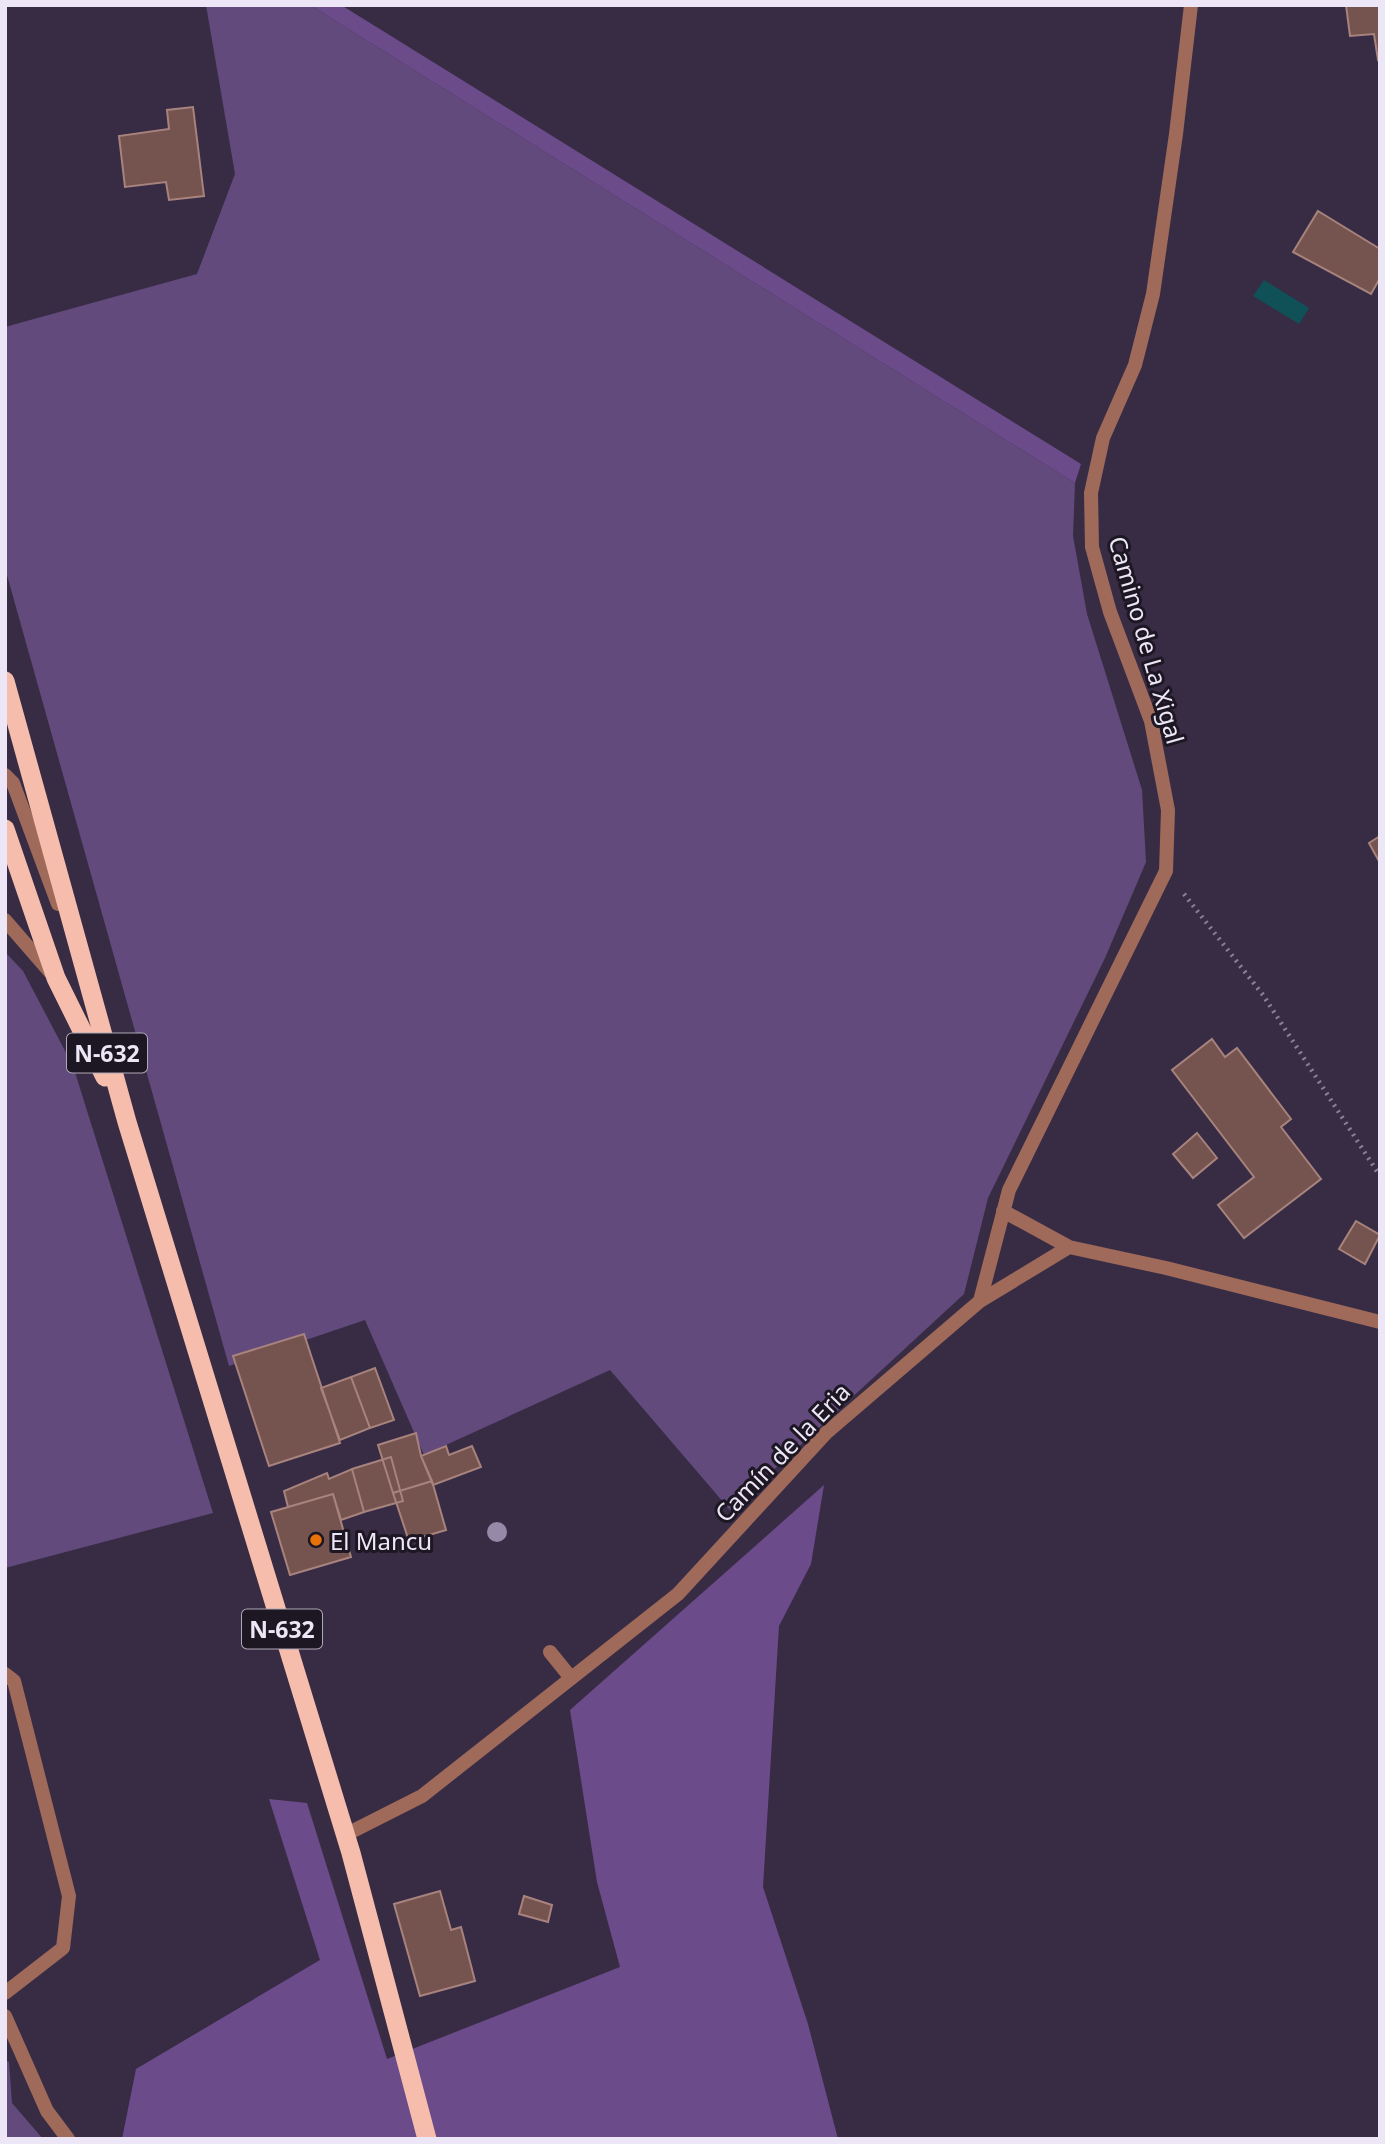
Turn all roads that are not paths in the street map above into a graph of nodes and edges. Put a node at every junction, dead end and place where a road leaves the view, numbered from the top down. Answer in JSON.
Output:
{"nodes":[{"id":1,"x":1191,"y":5,"type":"edge"},
{"id":2,"x":5,"y":681,"type":"edge"},
{"id":3,"x":5,"y":775,"type":"edge"},
{"id":4,"x":5,"y":830,"type":"edge"},
{"id":5,"x":5,"y":920,"type":"edge"},
{"id":6,"x":56,"y":978,"type":"junction"},
{"id":7,"x":88,"y":984,"type":"junction"},
{"id":8,"x":127,"y":1122,"type":"junction"},
{"id":9,"x":1003,"y":1211,"type":"junction"},
{"id":10,"x":1069,"y":1247,"type":"junction"},
{"id":11,"x":980,"y":1301,"type":"junction"},
{"id":12,"x":1380,"y":1322,"type":"edge"},
{"id":13,"x":550,"y":1652,"type":"dead end"},
{"id":14,"x":5,"y":1674,"type":"edge"},
{"id":15,"x":571,"y":1678,"type":"junction"},
{"id":16,"x":345,"y":1835,"type":"junction"},
{"id":17,"x":5,"y":1993,"type":"edge"},
{"id":18,"x":5,"y":2016,"type":"edge"},
{"id":19,"x":68,"y":2139,"type":"edge"},
{"id":20,"x":427,"y":2139,"type":"edge"}],
"edges":[{"from":1,"to":9,"type":"street","name":"Camino de La Xigal"},
{"from":2,"to":7,"type":"highway","number":"N-632"},
{"from":3,"to":7,"type":"street"},
{"from":4,"to":6,"type":"highway"},
{"from":5,"to":6,"type":"street"},
{"from":6,"to":8,"type":"highway"},
{"from":7,"to":8,"type":"highway","number":"N-632"},
{"from":8,"to":16,"type":"highway","number":"N-632"},
{"from":9,"to":10,"type":"street"},
{"from":9,"to":11,"type":"street","name":"Camino de La Xigal"},
{"from":10,"to":11,"type":"street","name":"Camín de la Eria"},
{"from":10,"to":12,"type":"street"},
{"from":11,"to":15,"type":"street","name":"Camín de la Eria"},
{"from":13,"to":15,"type":"street"},
{"from":14,"to":17,"type":"street"},
{"from":15,"to":16,"type":"street","name":"Camín de la Eria"},
{"from":16,"to":20,"type":"highway","number":"N-632"},
{"from":18,"to":19,"type":"street"}]}
